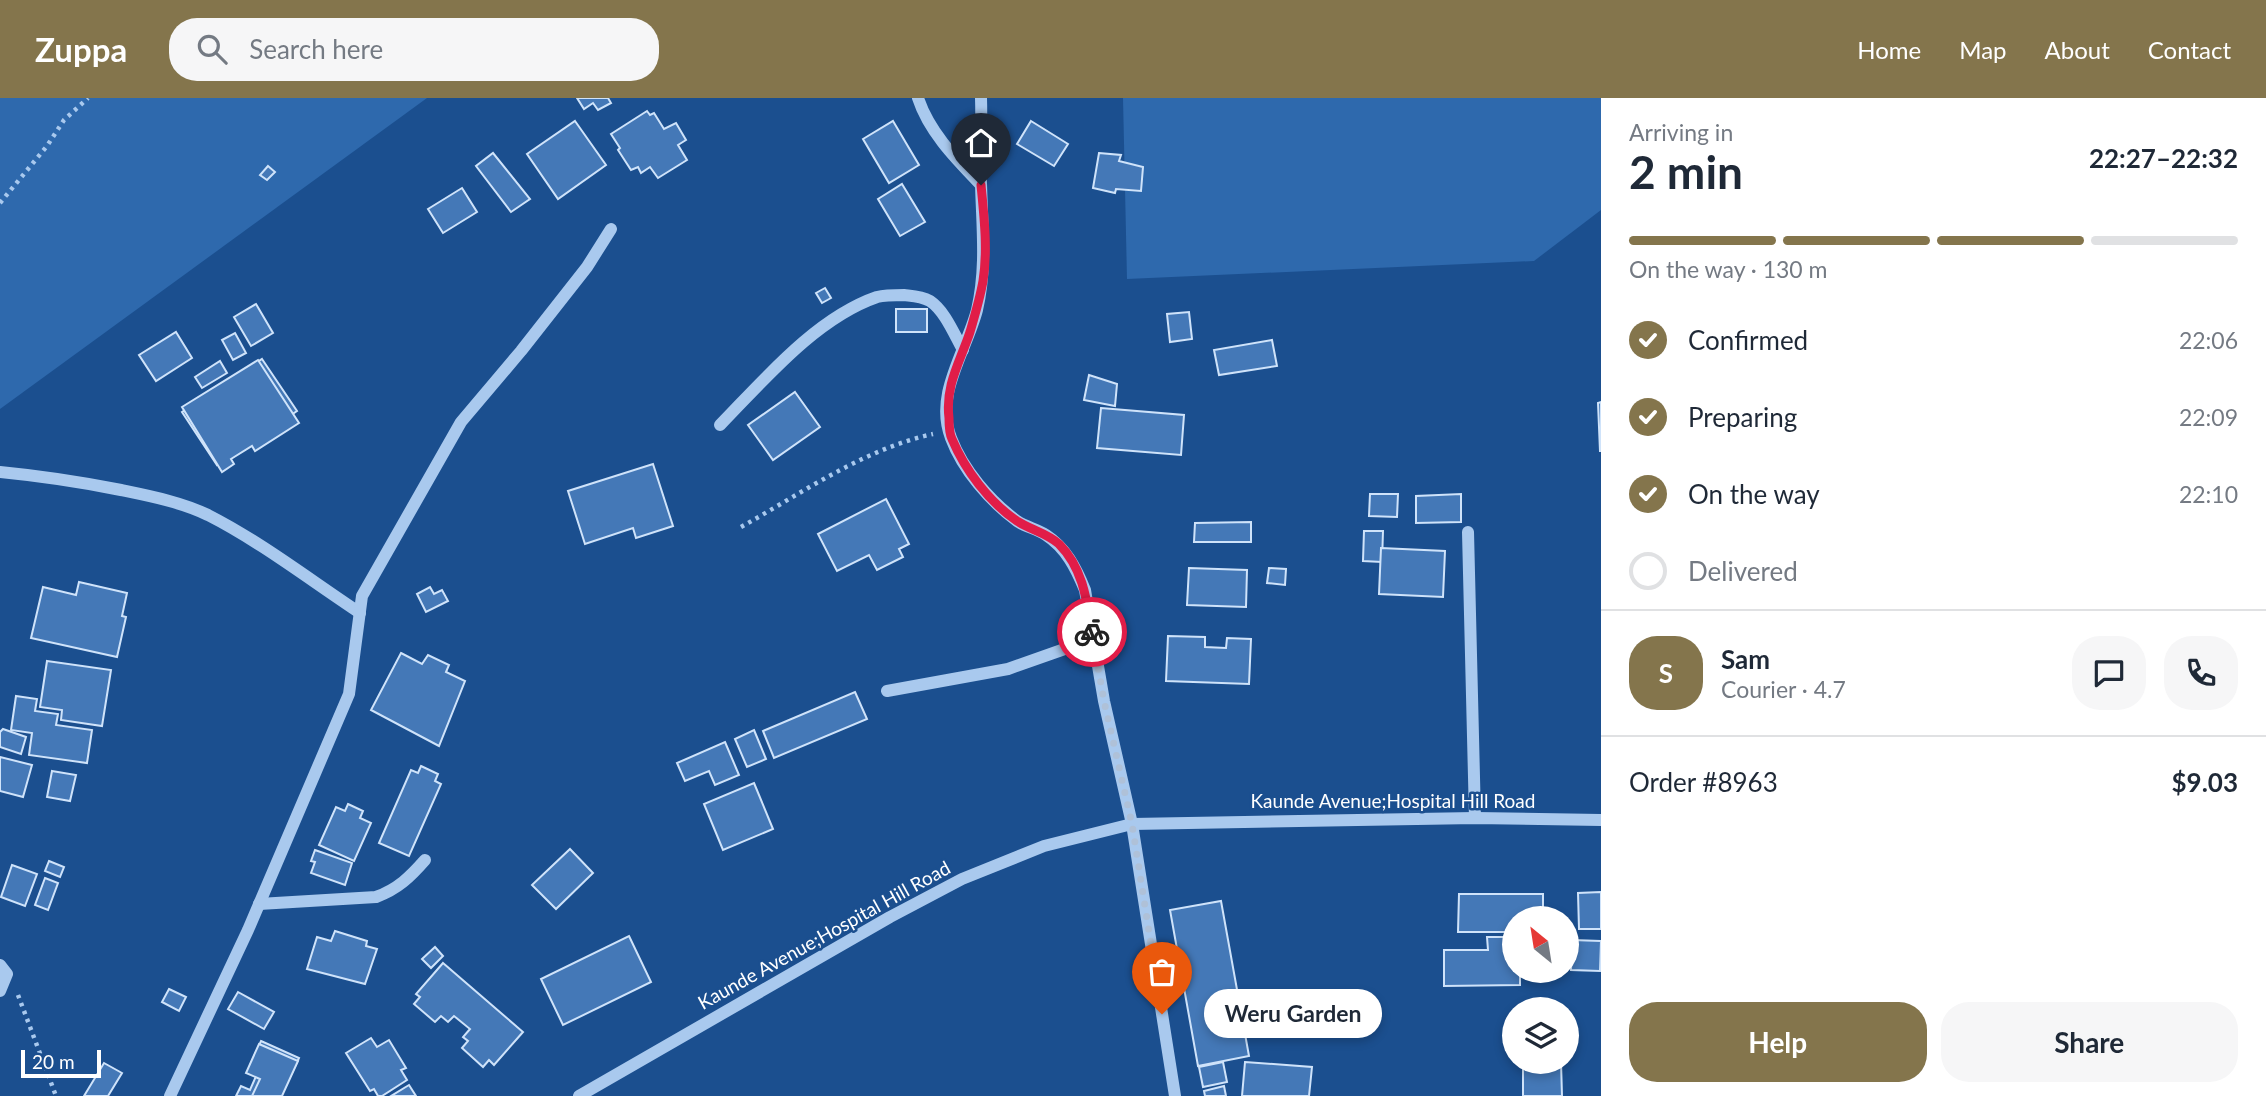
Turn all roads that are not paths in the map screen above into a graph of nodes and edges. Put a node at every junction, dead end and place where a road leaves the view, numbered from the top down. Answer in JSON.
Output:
{"nodes":[{"id":1,"x":918,"y":98,"type":"edge"},
{"id":2,"x":981,"y":98,"type":"edge"},
{"id":3,"x":981,"y":185,"type":"junction"},
{"id":4,"x":611,"y":229,"type":"dead end"},
{"id":5,"x":962,"y":350,"type":"junction"},
{"id":6,"x":720,"y":425,"type":"dead end"},
{"id":7,"x":0,"y":472,"type":"edge"},
{"id":8,"x":1468,"y":532,"type":"dead end"},
{"id":9,"x":360,"y":613,"type":"junction"},
{"id":10,"x":1093,"y":639,"type":"junction"},
{"id":11,"x":887,"y":691,"type":"dead end"},
{"id":12,"x":1475,"y":818,"type":"junction"},
{"id":13,"x":1601,"y":820,"type":"edge"},
{"id":14,"x":1132,"y":824,"type":"junction"},
{"id":15,"x":425,"y":860,"type":"dead end"},
{"id":16,"x":259,"y":904,"type":"junction"},
{"id":17,"x":4,"y":969,"type":"edge"},
{"id":18,"x":0,"y":991,"type":"edge"},
{"id":19,"x":170,"y":1096,"type":"edge"},
{"id":20,"x":579,"y":1096,"type":"edge"},
{"id":21,"x":1175,"y":1096,"type":"edge"}],
"edges":[{"from":1,"to":3,"type":"street"},
{"from":2,"to":3,"type":"street"},
{"from":3,"to":5,"type":"street"},
{"from":4,"to":9,"type":"street"},
{"from":5,"to":6,"type":"street"},
{"from":5,"to":10,"type":"street"},
{"from":7,"to":9,"type":"street"},
{"from":8,"to":12,"type":"street"},
{"from":9,"to":16,"type":"street"},
{"from":10,"to":11,"type":"street"},
{"from":10,"to":14,"type":"street"},
{"from":12,"to":13,"type":"street","name":"Kaunde Avenue;Hospital Hill Road"},
{"from":12,"to":14,"type":"street","name":"Kaunde Avenue;Hospital Hill Road"},
{"from":14,"to":20,"type":"street","name":"Kaunde Avenue;Hospital Hill Road"},
{"from":14,"to":21,"type":"street"},
{"from":15,"to":16,"type":"street"},
{"from":16,"to":19,"type":"street"},
{"from":17,"to":18,"type":"street"}]}
